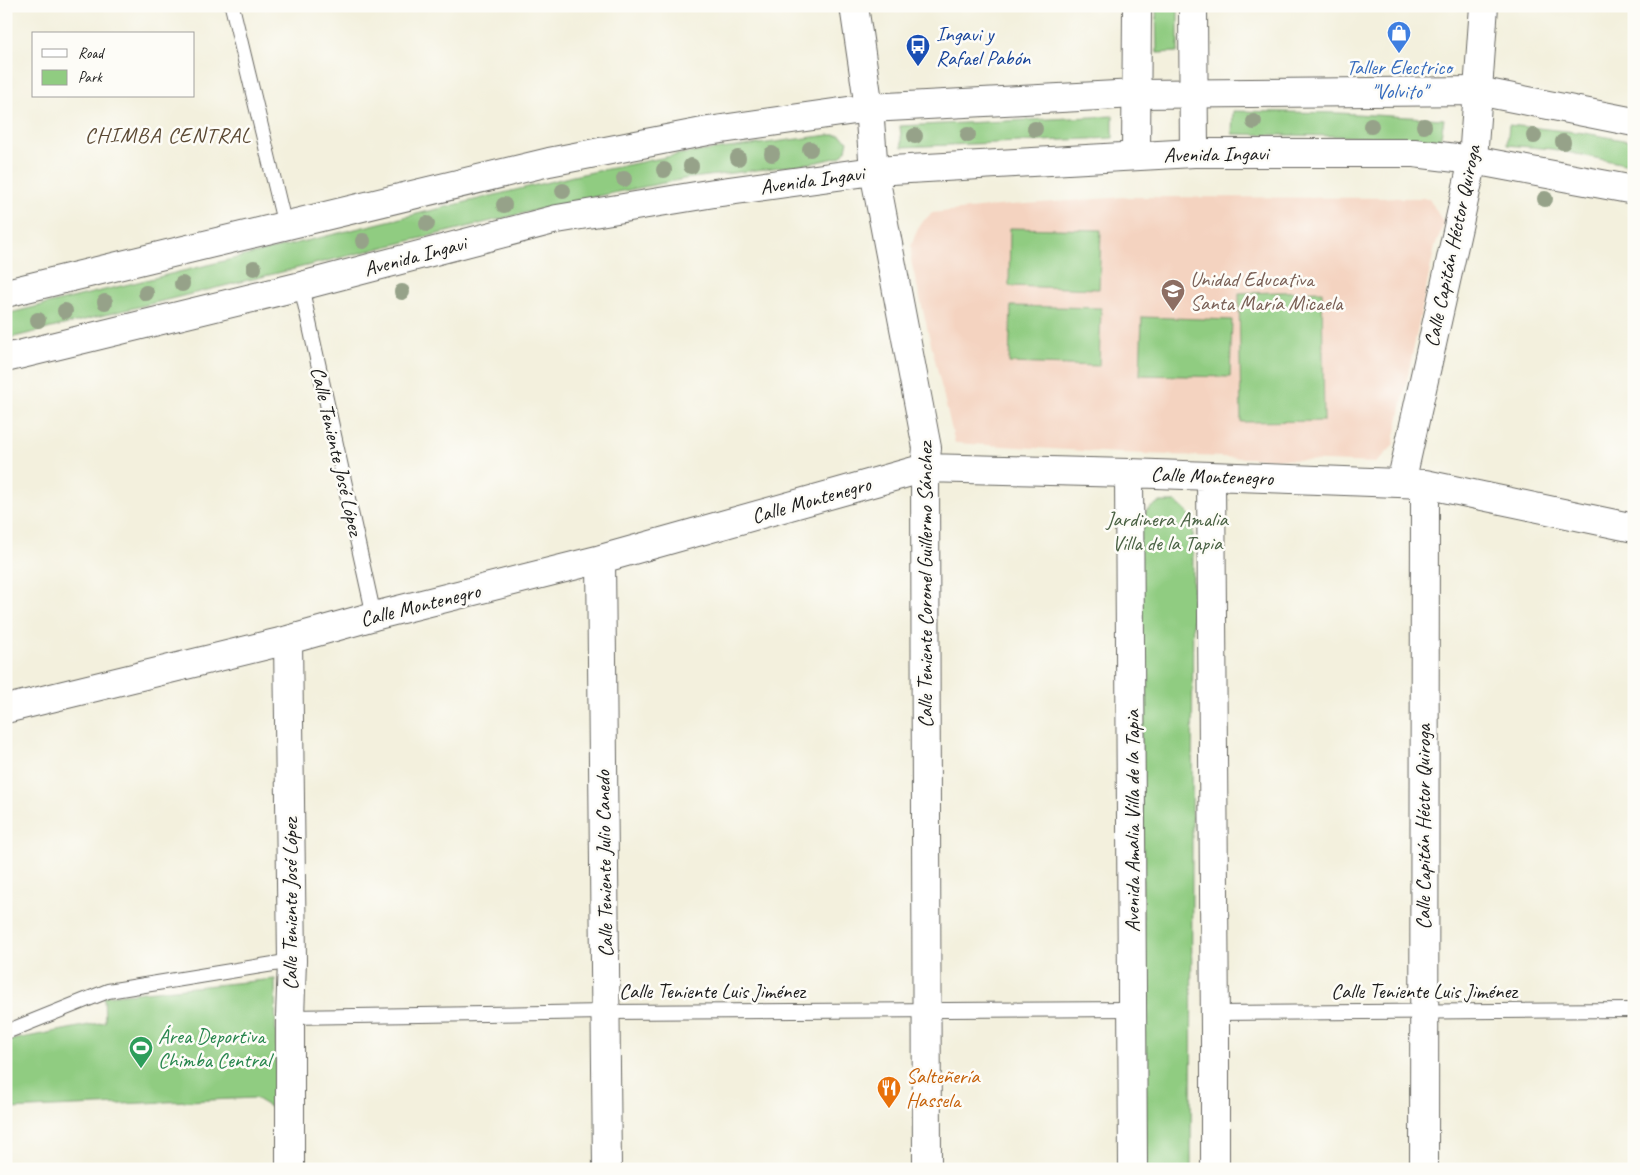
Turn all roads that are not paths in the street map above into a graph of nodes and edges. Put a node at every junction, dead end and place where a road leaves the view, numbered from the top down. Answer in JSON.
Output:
{"nodes":[{"id":1,"x":232,"y":6,"type":"edge"},
{"id":2,"x":854,"y":6,"type":"edge"},
{"id":3,"x":1137,"y":6,"type":"edge"},
{"id":4,"x":1193,"y":6,"type":"edge"},
{"id":5,"x":1484,"y":6,"type":"edge"},
{"id":6,"x":1478,"y":91,"type":"junction"},
{"id":7,"x":1136,"y":94,"type":"junction"},
{"id":8,"x":1194,"y":94,"type":"junction"},
{"id":9,"x":869,"y":108,"type":"junction"},
{"id":10,"x":1634,"y":122,"type":"edge"},
{"id":11,"x":1194,"y":153,"type":"junction"},
{"id":12,"x":1136,"y":156,"type":"junction"},
{"id":13,"x":1473,"y":160,"type":"junction"},
{"id":14,"x":874,"y":171,"type":"junction"},
{"id":15,"x":1634,"y":190,"type":"edge"},
{"id":16,"x":285,"y":226,"type":"junction"},
{"id":17,"x":301,"y":286,"type":"junction"},
{"id":18,"x":6,"y":293,"type":"edge"},
{"id":19,"x":6,"y":358,"type":"edge"},
{"id":20,"x":925,"y":468,"type":"junction"},
{"id":21,"x":1130,"y":473,"type":"junction"},
{"id":22,"x":1210,"y":476,"type":"junction"},
{"id":23,"x":1413,"y":484,"type":"junction"},
{"id":24,"x":1634,"y":528,"type":"edge"},
{"id":25,"x":601,"y":559,"type":"junction"},
{"id":26,"x":374,"y":616,"type":"junction"},
{"id":27,"x":288,"y":640,"type":"junction"},
{"id":28,"x":6,"y":709,"type":"edge"},
{"id":29,"x":292,"y":961,"type":"junction"},
{"id":30,"x":1134,"y":1009,"type":"junction"},
{"id":31,"x":926,"y":1010,"type":"junction"},
{"id":32,"x":1634,"y":1010,"type":"edge"},
{"id":33,"x":1423,"y":1011,"type":"junction"},
{"id":34,"x":605,"y":1012,"type":"junction"},
{"id":35,"x":1215,"y":1012,"type":"junction"},
{"id":36,"x":290,"y":1017,"type":"junction"},
{"id":37,"x":6,"y":1032,"type":"edge"},
{"id":38,"x":290,"y":1169,"type":"edge"},
{"id":39,"x":607,"y":1169,"type":"edge"},
{"id":40,"x":927,"y":1169,"type":"edge"},
{"id":41,"x":1133,"y":1169,"type":"edge"},
{"id":42,"x":1214,"y":1169,"type":"edge"},
{"id":43,"x":1424,"y":1169,"type":"edge"}],
"edges":[{"from":1,"to":16,"type":"lane"},
{"from":2,"to":9,"type":"main road","name":"Calle Teniente Coronel Guillermo Sánchez"},
{"from":3,"to":7,"type":"main road"},
{"from":4,"to":8,"type":"main road"},
{"from":5,"to":6,"type":"main road","name":"Calle Capitán Héctor Quiroga"},
{"from":6,"to":8,"type":"main road"},
{"from":6,"to":10,"type":"main road"},
{"from":6,"to":13,"type":"main road","name":"Calle Capitán Héctor Quiroga"},
{"from":7,"to":8,"type":"main road"},
{"from":7,"to":9,"type":"main road"},
{"from":7,"to":12,"type":"main road"},
{"from":8,"to":11,"type":"main road"},
{"from":9,"to":14,"type":"main road","name":"Calle Teniente Coronel Guillermo Sánchez"},
{"from":9,"to":16,"type":"main road"},
{"from":11,"to":12,"type":"main road","name":"Avenida Ingavi"},
{"from":11,"to":13,"type":"main road","name":"Avenida Ingavi"},
{"from":12,"to":14,"type":"main road","name":"Avenida Ingavi"},
{"from":13,"to":15,"type":"main road","name":"Avenida Ingavi"},
{"from":13,"to":23,"type":"main road","name":"Calle Capitán Héctor Quiroga"},
{"from":14,"to":17,"type":"main road","name":"Avenida Ingavi"},
{"from":14,"to":20,"type":"main road","name":"Calle Teniente Coronel Guillermo Sánchez"},
{"from":16,"to":18,"type":"main road"},
{"from":17,"to":19,"type":"main road","name":"Avenida Ingavi"},
{"from":17,"to":26,"type":"lane","name":"Calle Teniente José López"},
{"from":20,"to":21,"type":"main road","name":"Calle Montenegro"},
{"from":20,"to":25,"type":"main road","name":"Calle Montenegro"},
{"from":20,"to":31,"type":"main road","name":"Calle Teniente Coronel Guillermo Sánchez"},
{"from":21,"to":22,"type":"main road","name":"Calle Montenegro"},
{"from":21,"to":30,"type":"main road","name":"Avenida Amalia Villa de la Tapia"},
{"from":22,"to":23,"type":"main road","name":"Calle Montenegro"},
{"from":22,"to":35,"type":"main road"},
{"from":23,"to":24,"type":"main road","name":"Calle Montenegro"},
{"from":23,"to":33,"type":"main road","name":"Calle Capitán Héctor Quiroga"},
{"from":25,"to":26,"type":"main road","name":"Calle Montenegro"},
{"from":25,"to":34,"type":"main road","name":"Calle Teniente Julio Canedo"},
{"from":26,"to":27,"type":"main road","name":"Calle Montenegro"},
{"from":27,"to":28,"type":"main road","name":"Calle Montenegro"},
{"from":27,"to":29,"type":"main road","name":"Calle Teniente José López"},
{"from":29,"to":36,"type":"main road","name":"Calle Teniente José López"},
{"from":29,"to":37,"type":"lane"},
{"from":30,"to":31,"type":"lane","name":"Calle Teniente Luis Jiménez"},
{"from":30,"to":41,"type":"main road","name":"Avenida Amalia Villa de la Tapia"},
{"from":31,"to":34,"type":"lane","name":"Calle Teniente Luis Jiménez"},
{"from":31,"to":40,"type":"main road","name":"Calle Teniente Coronel Guillermo Sánchez"},
{"from":32,"to":33,"type":"lane","name":"Calle Teniente Luis Jiménez"},
{"from":33,"to":35,"type":"lane","name":"Calle Teniente Luis Jiménez"},
{"from":33,"to":43,"type":"main road","name":"Calle Capitán Héctor Quiroga"},
{"from":34,"to":36,"type":"lane","name":"Calle Teniente Luis Jiménez"},
{"from":34,"to":39,"type":"main road","name":"Calle Teniente Julio Canedo"},
{"from":35,"to":42,"type":"main road"},
{"from":36,"to":38,"type":"main road","name":"Calle Teniente José López"}]}
